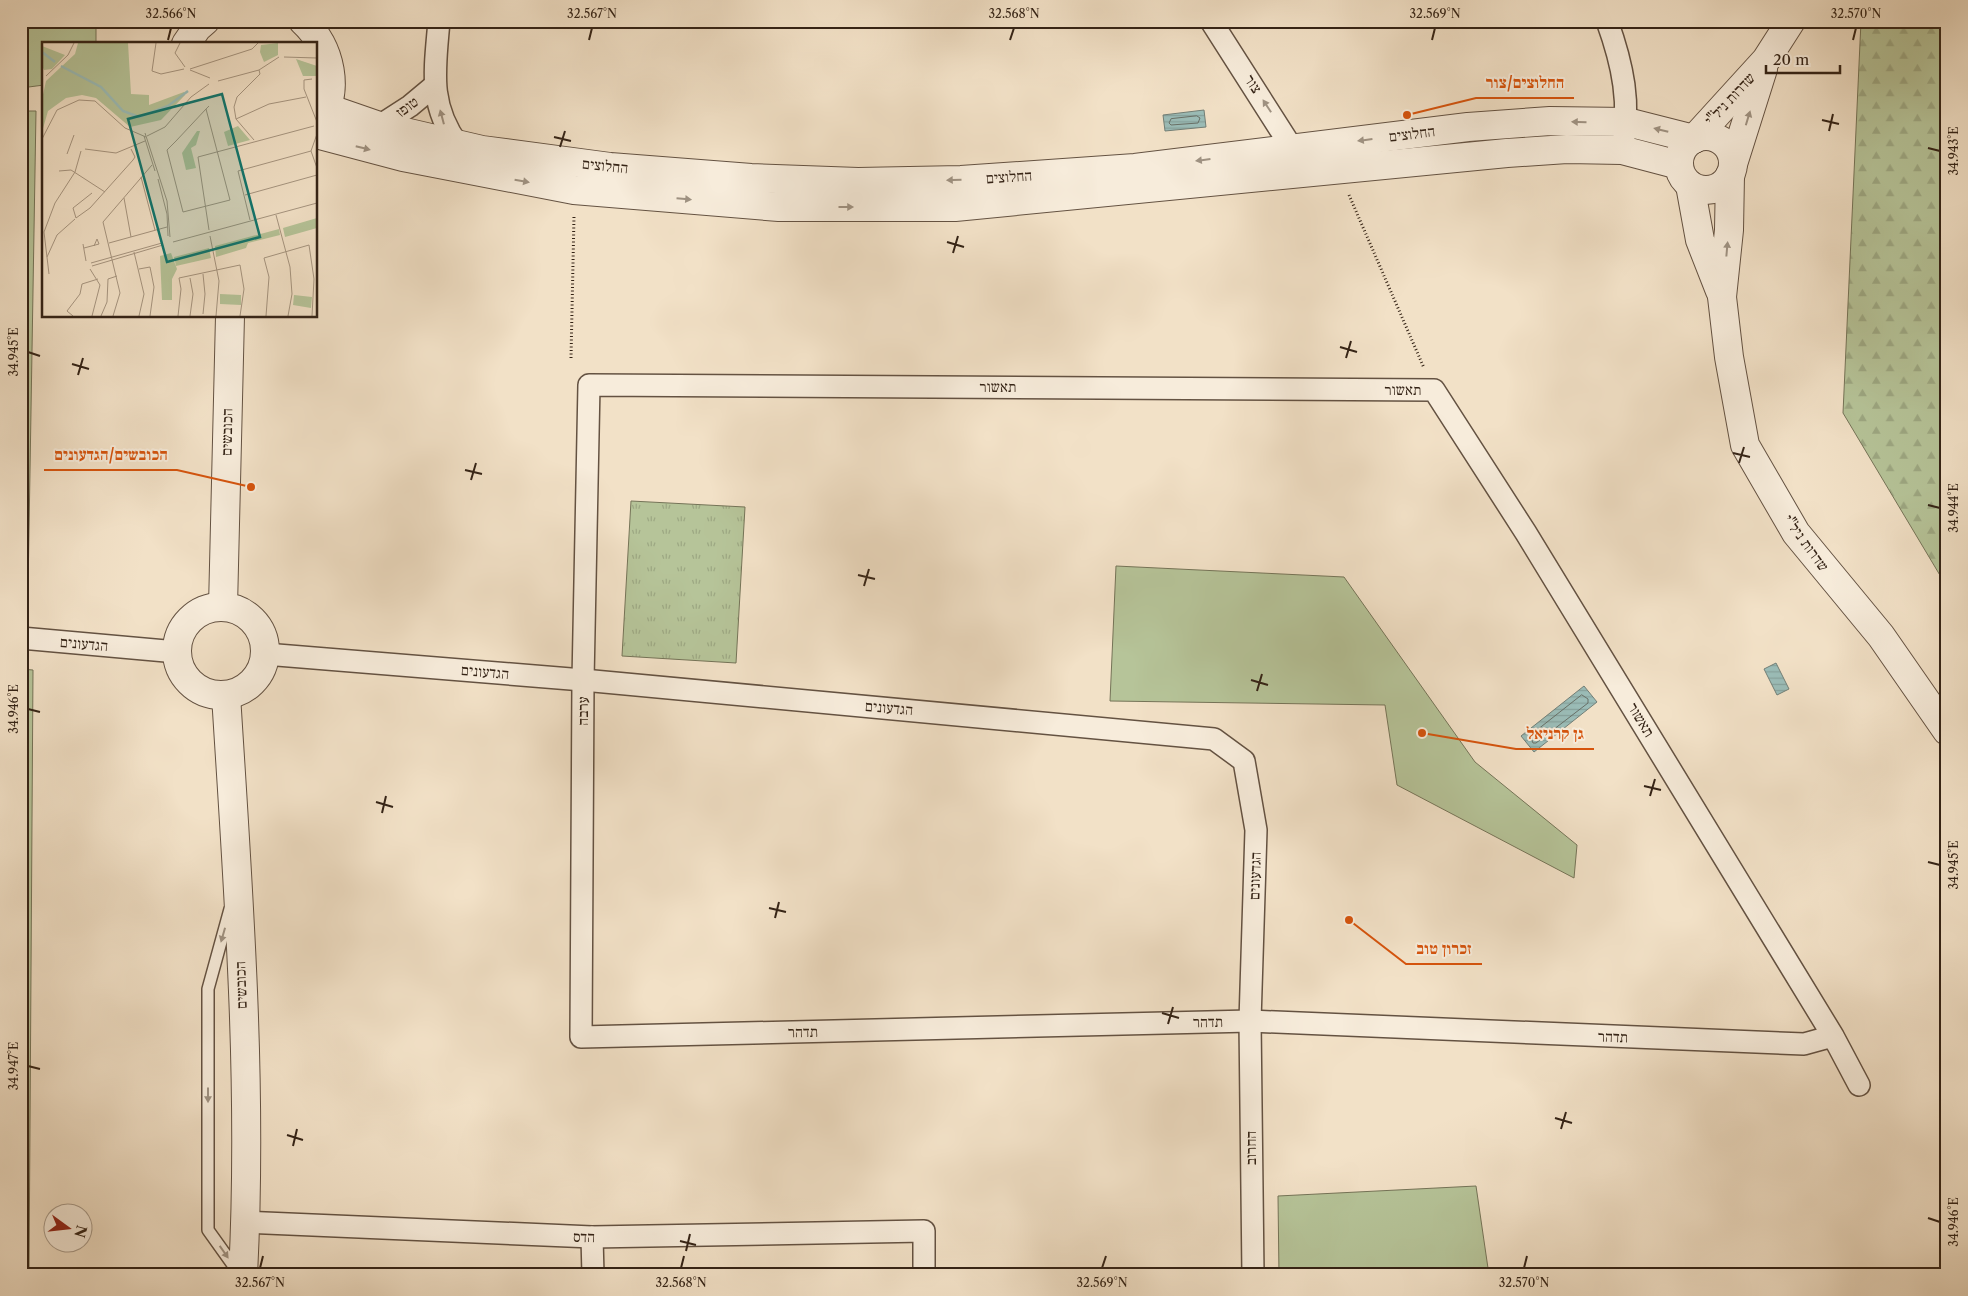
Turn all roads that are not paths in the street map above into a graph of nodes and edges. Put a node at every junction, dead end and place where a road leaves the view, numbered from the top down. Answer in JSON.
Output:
{"nodes":[{"id":1,"x":205,"y":21,"type":"edge"},
{"id":2,"x":303,"y":21,"type":"edge"},
{"id":3,"x":439,"y":21,"type":"edge"},
{"id":4,"x":1211,"y":21,"type":"edge"},
{"id":5,"x":1608,"y":21,"type":"edge"},
{"id":6,"x":1791,"y":21,"type":"edge"},
{"id":7,"x":187,"y":42,"type":"edge"},
{"id":8,"x":1766,"y":60,"type":"junction"},
{"id":9,"x":434,"y":86,"type":"junction"},
{"id":10,"x":322,"y":117,"type":"edge"},
{"id":11,"x":1627,"y":122,"type":"junction"},
{"id":12,"x":380,"y":126,"type":"junction"},
{"id":13,"x":318,"y":135,"type":"edge"},
{"id":14,"x":1694,"y":138,"type":"junction"},
{"id":15,"x":458,"y":145,"type":"junction"},
{"id":16,"x":1292,"y":148,"type":"junction"},
{"id":17,"x":1622,"y":150,"type":"junction"},
{"id":18,"x":1732,"y":170,"type":"junction"},
{"id":19,"x":1685,"y":175,"type":"junction"},
{"id":20,"x":1722,"y":298,"type":"junction"},
{"id":21,"x":230,"y":318,"type":"edge"},
{"id":22,"x":588,"y":385,"type":"joint"},
{"id":23,"x":223,"y":607,"type":"junction"},
{"id":24,"x":21,"y":638,"type":"edge"},
{"id":25,"x":177,"y":652,"type":"junction"},
{"id":26,"x":265,"y":654,"type":"junction"},
{"id":27,"x":583,"y":680,"type":"junction"},
{"id":28,"x":226,"y":695,"type":"junction"},
{"id":29,"x":1947,"y":731,"type":"edge"},
{"id":30,"x":236,"y":888,"type":"junction"},
{"id":31,"x":1250,"y":1022,"type":"junction"},
{"id":32,"x":581,"y":1036,"type":"joint"},
{"id":33,"x":1833,"y":1036,"type":"junction"},
{"id":34,"x":1859,"y":1085,"type":"dead end"},
{"id":35,"x":245,"y":1222,"type":"junction"},
{"id":36,"x":592,"y":1237,"type":"junction"},
{"id":37,"x":241,"y":1275,"type":"edge"},
{"id":38,"x":593,"y":1275,"type":"edge"},
{"id":39,"x":924,"y":1275,"type":"edge"},
{"id":40,"x":1253,"y":1275,"type":"edge"}],
"edges":[{"from":1,"to":7,"type":"street"},
{"from":2,"to":10,"type":"street"},
{"from":3,"to":9,"type":"street","name":"טופז"},
{"from":16,"to":4,"type":"street","name":"צור","one_way":true},
{"from":5,"to":11,"type":"street"},
{"from":6,"to":8,"type":"street","name":"שדרות ניל\"י"},
{"from":8,"to":14,"type":"street","name":"שדרות ניל\"י"},
{"from":18,"to":8,"type":"street","name":"שדרות ניל\"י","one_way":true},
{"from":9,"to":12,"type":"street","name":"טופז"},
{"from":15,"to":9,"type":"street","name":"טופז","one_way":true},
{"from":10,"to":12,"type":"street","name":"החלוצים"},
{"from":14,"to":11,"type":"street","name":"החלוצים","one_way":true},
{"from":11,"to":16,"type":"street","name":"החלוצים","one_way":true},
{"from":11,"to":17,"type":"street"},
{"from":12,"to":15,"type":"street","name":"החלוצים"},
{"from":13,"to":17,"type":"street","name":"החלוצים","one_way":true},
{"from":14,"to":18,"type":"street"},
{"from":14,"to":19,"type":"street"},
{"from":16,"to":15,"type":"street","name":"החלוצים","one_way":true},
{"from":17,"to":19,"type":"street","name":"החלוצים"},
{"from":18,"to":19,"type":"street"},
{"from":20,"to":18,"type":"street","name":"שדרות ניל\"י","one_way":true},
{"from":19,"to":20,"type":"street","name":"שדרות ניל\"י"},
{"from":20,"to":29,"type":"street","name":"שדרות ניל\"י"},
{"from":21,"to":23,"type":"street","name":"הכובשים"},
{"from":22,"to":27,"type":"street","name":"ערבה"},
{"from":22,"to":33,"type":"street","name":"תאשור"},
{"from":23,"to":25,"type":"street"},
{"from":23,"to":26,"type":"street"},
{"from":24,"to":25,"type":"street","name":"הגדעונים"},
{"from":25,"to":28,"type":"street"},
{"from":26,"to":27,"type":"street","name":"הגדעונים"},
{"from":26,"to":28,"type":"street"},
{"from":27,"to":31,"type":"street","name":"הגדעונים"},
{"from":27,"to":32,"type":"street","name":"ערבה"},
{"from":28,"to":30,"type":"street","name":"הכובשים"},
{"from":30,"to":35,"type":"street","name":"הכובשים"},
{"from":30,"to":37,"type":"lane","one_way":true},
{"from":31,"to":32,"type":"street","name":"תדהר"},
{"from":31,"to":33,"type":"street","name":"תדהר"},
{"from":31,"to":40,"type":"street","name":"החרוב"},
{"from":33,"to":34,"type":"street","name":"תאשור"},
{"from":35,"to":36,"type":"street","name":"הדס"},
{"from":35,"to":37,"type":"street","name":"הכובשים"},
{"from":36,"to":38,"type":"street"},
{"from":36,"to":39,"type":"street","name":"הדס"}]}
